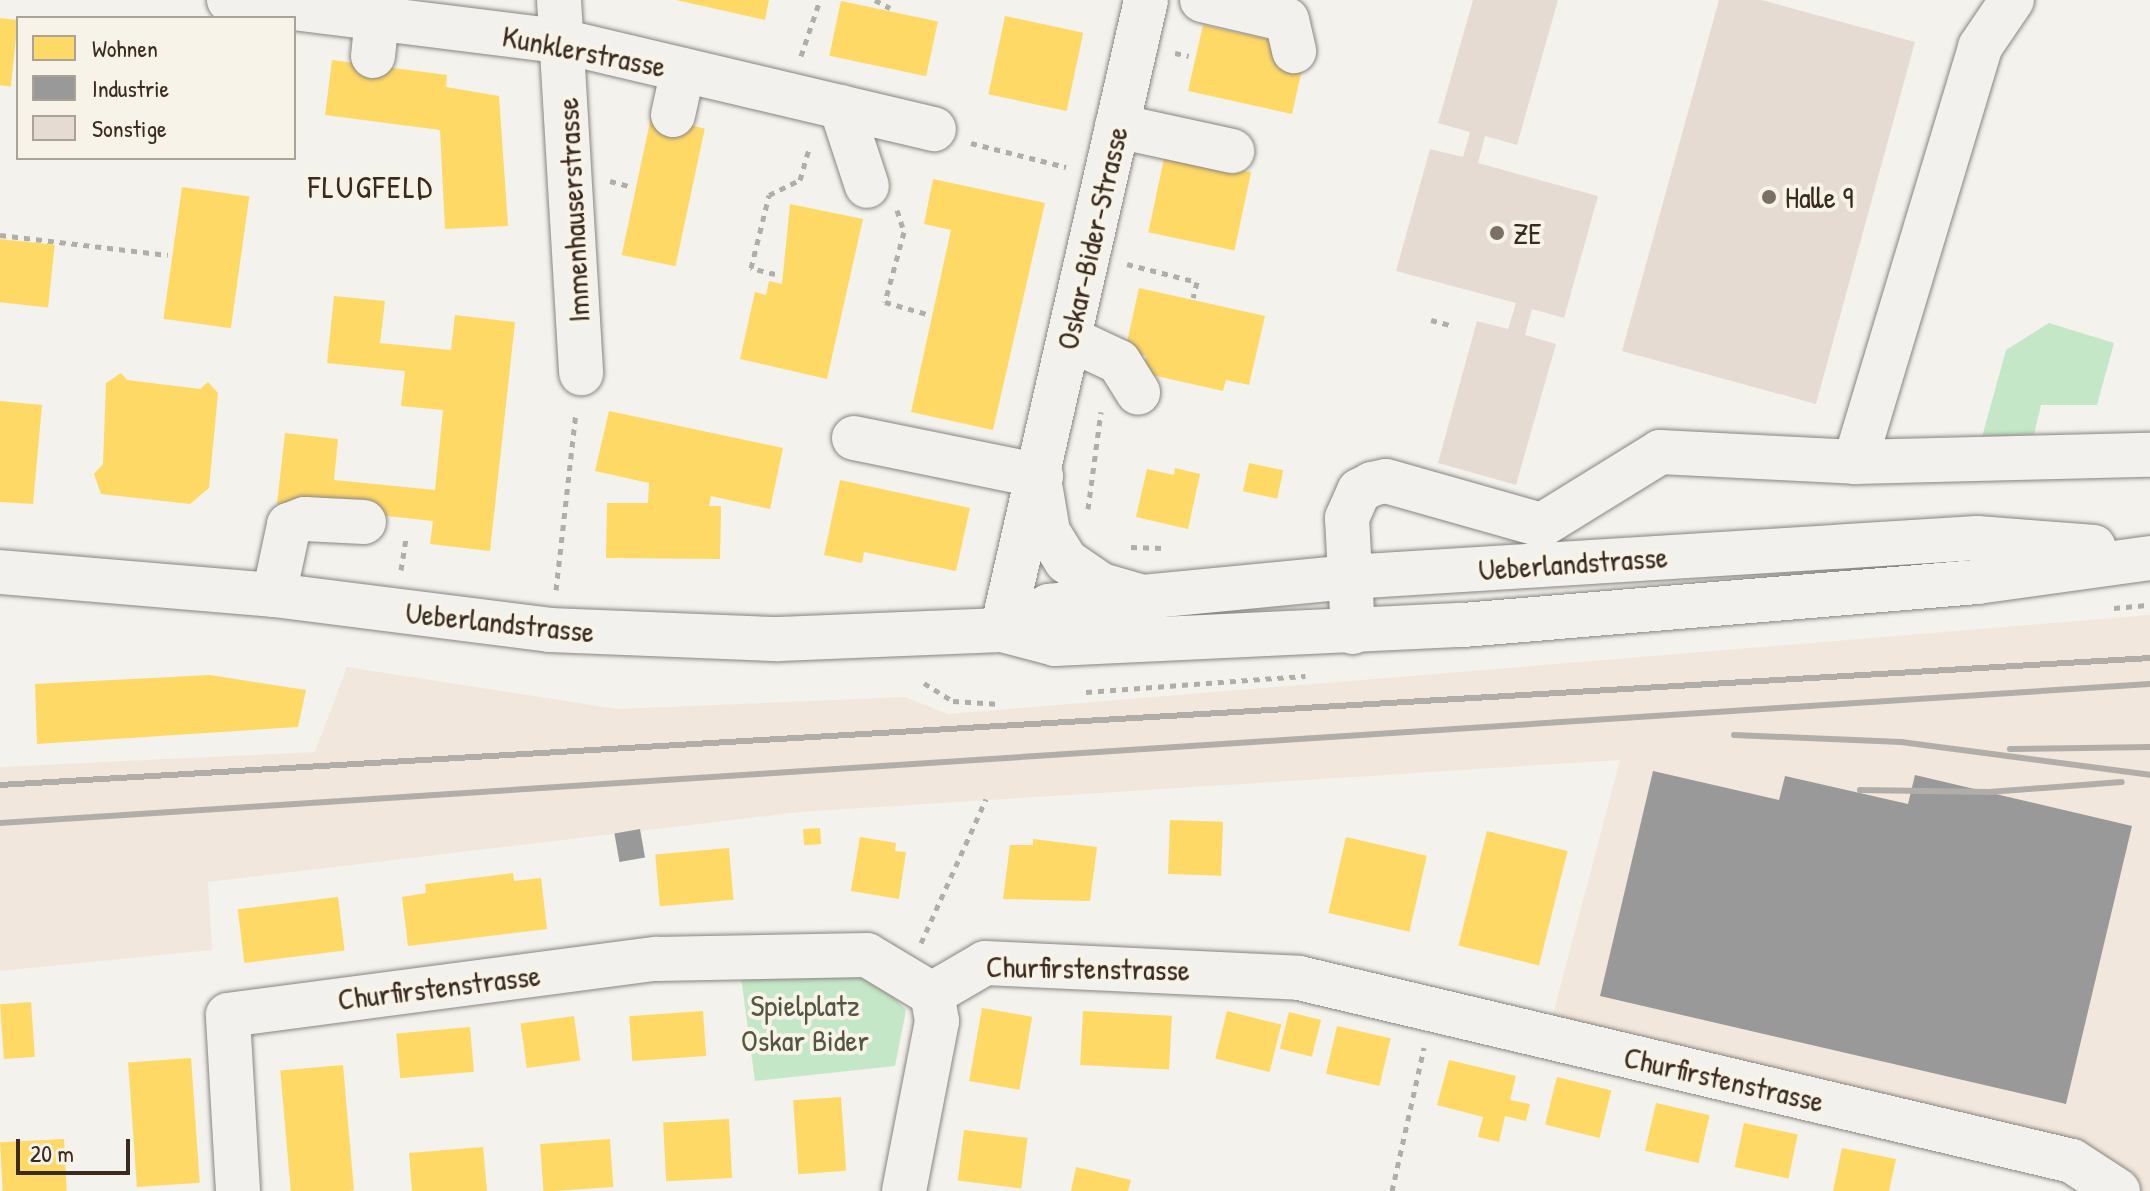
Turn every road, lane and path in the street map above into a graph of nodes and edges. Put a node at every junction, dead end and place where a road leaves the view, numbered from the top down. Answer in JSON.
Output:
{"nodes":[{"id":1,"x":559,"y":0,"type":"edge"},
{"id":2,"x":820,"y":0,"type":"edge"},
{"id":3,"x":875,"y":0,"type":"edge"},
{"id":4,"x":1146,"y":0,"type":"edge"},
{"id":5,"x":1202,"y":0,"type":"edge"},
{"id":6,"x":2012,"y":0,"type":"edge"},
{"id":7,"x":251,"y":7,"type":"edge"},
{"id":8,"x":890,"y":8,"type":"dead end"},
{"id":9,"x":288,"y":16,"type":"edge"},
{"id":10,"x":296,"y":18,"type":"edge"},
{"id":11,"x":565,"y":42,"type":"junction"},
{"id":12,"x":1294,"y":51,"type":"dead end"},
{"id":13,"x":683,"y":70,"type":"junction"},
{"id":14,"x":817,"y":102,"type":"junction"},
{"id":15,"x":673,"y":115,"type":"dead end"},
{"id":16,"x":1117,"y":126,"type":"junction"},
{"id":17,"x":934,"y":129,"type":"joint"},
{"id":18,"x":1232,"y":151,"type":"dead end"},
{"id":19,"x":1106,"y":176,"type":"junction"},
{"id":20,"x":880,"y":190,"type":"joint"},
{"id":21,"x":0,"y":235,"type":"edge"},
{"id":22,"x":168,"y":255,"type":"dead end"},
{"id":23,"x":1110,"y":260,"type":"dead end"},
{"id":24,"x":775,"y":274,"type":"dead end"},
{"id":25,"x":1193,"y":298,"type":"dead end"},
{"id":26,"x":927,"y":314,"type":"dead end"},
{"id":27,"x":1431,"y":320,"type":"dead end"},
{"id":28,"x":1450,"y":325,"type":"dead end"},
{"id":29,"x":1070,"y":339,"type":"junction"},
{"id":30,"x":581,"y":373,"type":"joint"},
{"id":31,"x":1119,"y":396,"type":"joint"},
{"id":32,"x":854,"y":438,"type":"dead end"},
{"id":33,"x":2150,"y":455,"type":"edge"},
{"id":34,"x":1855,"y":462,"type":"junction"},
{"id":35,"x":1041,"y":476,"type":"junction"},
{"id":36,"x":364,"y":522,"type":"dead end"},
{"id":37,"x":1085,"y":524,"type":"dead end"},
{"id":38,"x":406,"y":539,"type":"dead end"},
{"id":39,"x":1122,"y":545,"type":"dead end"},
{"id":40,"x":1163,"y":548,"type":"dead end"},
{"id":41,"x":2150,"y":552,"type":"edge"},
{"id":42,"x":2150,"y":558,"type":"edge"},
{"id":43,"x":0,"y":572,"type":"edge"},
{"id":44,"x":400,"y":575,"type":"dead end"},
{"id":45,"x":1349,"y":577,"type":"junction"},
{"id":46,"x":274,"y":595,"type":"junction"},
{"id":47,"x":1137,"y":595,"type":"junction"},
{"id":48,"x":550,"y":630,"type":"junction"},
{"id":49,"x":1002,"y":630,"type":"junction"},
{"id":50,"x":1353,"y":632,"type":"junction"},
{"id":51,"x":1302,"y":677,"type":"dead end"},
{"id":52,"x":924,"y":683,"type":"dead end"},
{"id":53,"x":1086,"y":692,"type":"dead end"},
{"id":54,"x":1000,"y":704,"type":"dead end"},
{"id":55,"x":986,"y":799,"type":"dead end"},
{"id":56,"x":923,"y":937,"type":"dead end"},
{"id":57,"x":932,"y":994,"type":"junction"},
{"id":58,"x":1433,"y":1008,"type":"junction"},
{"id":59,"x":238,"y":1191,"type":"edge"},
{"id":60,"x":904,"y":1191,"type":"edge"},
{"id":61,"x":1392,"y":1191,"type":"edge"},
{"id":62,"x":2118,"y":1191,"type":"edge"}],
"edges":[{"from":1,"to":11,"type":"street","name":"Immenhauserstrasse"},
{"from":2,"to":14,"type":"path"},
{"from":3,"to":8,"type":"path"},
{"from":4,"to":16,"type":"street","name":"Oskar-Bider-Strasse"},
{"from":5,"to":12,"type":"street"},
{"from":6,"to":34,"type":"street"},
{"from":7,"to":9,"type":"street","name":"Kunklerstrasse"},
{"from":10,"to":11,"type":"street","name":"Kunklerstrasse"},
{"from":11,"to":13,"type":"street","name":"Kunklerstrasse"},
{"from":11,"to":30,"type":"street","name":"Immenhauserstrasse"},
{"from":13,"to":14,"type":"street","name":"Kunklerstrasse"},
{"from":13,"to":15,"type":"street"},
{"from":14,"to":17,"type":"street","name":"Kunklerstrasse"},
{"from":14,"to":20,"type":"street"},
{"from":14,"to":24,"type":"path"},
{"from":16,"to":18,"type":"street"},
{"from":16,"to":19,"type":"street","name":"Oskar-Bider-Strasse"},
{"from":17,"to":19,"type":"path"},
{"from":19,"to":29,"type":"street","name":"Oskar-Bider-Strasse"},
{"from":20,"to":26,"type":"path"},
{"from":21,"to":22,"type":"path"},
{"from":23,"to":25,"type":"path"},
{"from":27,"to":28,"type":"path"},
{"from":29,"to":31,"type":"street"},
{"from":29,"to":35,"type":"street","name":"Oskar-Bider-Strasse"},
{"from":30,"to":48,"type":"path"},
{"from":31,"to":37,"type":"path"},
{"from":32,"to":35,"type":"street"},
{"from":33,"to":34,"type":"street"},
{"from":34,"to":45,"type":"street"},
{"from":35,"to":47,"type":"street","name":"Oskar-Bider-Strasse"},
{"from":35,"to":49,"type":"street","name":"Oskar-Bider-Strasse"},
{"from":36,"to":46,"type":"street"},
{"from":38,"to":44,"type":"path"},
{"from":39,"to":40,"type":"path"},
{"from":41,"to":45,"type":"street","name":"Ueberlandstrasse"},
{"from":42,"to":50,"type":"street","name":"Ueberlandstrasse"},
{"from":43,"to":46,"type":"street","name":"Ueberlandstrasse"},
{"from":45,"to":47,"type":"street","name":"Ueberlandstrasse"},
{"from":45,"to":50,"type":"street"},
{"from":46,"to":48,"type":"street","name":"Ueberlandstrasse"},
{"from":47,"to":49,"type":"street","name":"Ueberlandstrasse"},
{"from":48,"to":49,"type":"street","name":"Ueberlandstrasse"},
{"from":49,"to":50,"type":"street","name":"Ueberlandstrasse"},
{"from":51,"to":53,"type":"path"},
{"from":52,"to":54,"type":"path"},
{"from":55,"to":56,"type":"path"},
{"from":57,"to":58,"type":"street","name":"Churfirstenstrasse"},
{"from":57,"to":59,"type":"street","name":"Churfirstenstrasse"},
{"from":57,"to":60,"type":"street"},
{"from":58,"to":61,"type":"path"},
{"from":58,"to":62,"type":"street","name":"Churfirstenstrasse"}]}
